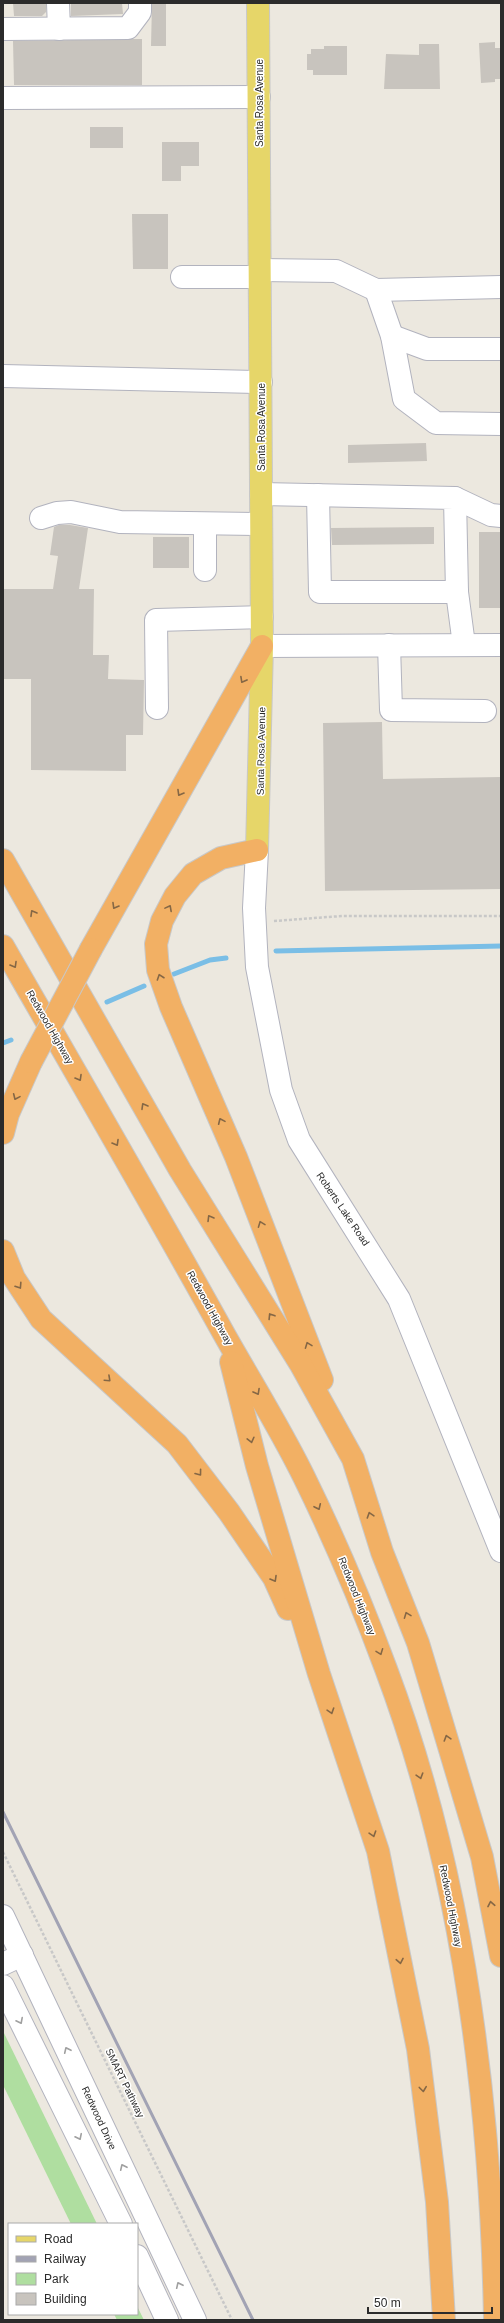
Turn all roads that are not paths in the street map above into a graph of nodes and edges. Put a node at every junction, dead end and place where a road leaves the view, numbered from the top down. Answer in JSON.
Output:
{"nodes":[{"id":1,"x":58,"y":3,"type":"edge"},
{"id":2,"x":140,"y":3,"type":"edge"},
{"id":3,"x":258,"y":3,"type":"edge"},
{"id":4,"x":3,"y":29,"type":"edge"},
{"id":5,"x":59,"y":29,"type":"junction"},
{"id":6,"x":259,"y":97,"type":"junction"},
{"id":7,"x":3,"y":98,"type":"edge"},
{"id":8,"x":260,"y":273,"type":"junction"},
{"id":9,"x":182,"y":277,"type":"dead end"},
{"id":10,"x":501,"y":287,"type":"edge"},
{"id":11,"x":376,"y":290,"type":"junction"},
{"id":12,"x":392,"y":336,"type":"junction"},
{"id":13,"x":501,"y":349,"type":"edge"},
{"id":14,"x":3,"y":376,"type":"edge"},
{"id":15,"x":261,"y":382,"type":"junction"},
{"id":16,"x":501,"y":424,"type":"edge"},
{"id":17,"x":261,"y":494,"type":"junction"},
{"id":18,"x":318,"y":495,"type":"junction"},
{"id":19,"x":455,"y":498,"type":"junction"},
{"id":20,"x":501,"y":516,"type":"edge"},
{"id":21,"x":41,"y":518,"type":"dead end"},
{"id":22,"x":205,"y":524,"type":"junction"},
{"id":23,"x":261,"y":524,"type":"junction"},
{"id":24,"x":205,"y":570,"type":"dead end"},
{"id":25,"x":456,"y":592,"type":"junction"},
{"id":26,"x":262,"y":617,"type":"junction"},
{"id":27,"x":389,"y":645,"type":"junction"},
{"id":28,"x":464,"y":645,"type":"junction"},
{"id":29,"x":501,"y":645,"type":"edge"},
{"id":30,"x":262,"y":646,"type":"junction"},
{"id":31,"x":157,"y":708,"type":"dead end"},
{"id":32,"x":485,"y":711,"type":"dead end"},
{"id":33,"x":257,"y":850,"type":"junction"},
{"id":34,"x":3,"y":860,"type":"edge"},
{"id":35,"x":3,"y":946,"type":"edge"},
{"id":36,"x":3,"y":1133,"type":"edge"},
{"id":37,"x":3,"y":1251,"type":"edge"},
{"id":38,"x":224,"y":1334,"type":"junction"},
{"id":39,"x":353,"y":1459,"type":"junction"},
{"id":40,"x":501,"y":1551,"type":"edge"},
{"id":41,"x":319,"y":1674,"type":"junction"},
{"id":42,"x":3,"y":1916,"type":"edge"},
{"id":43,"x":501,"y":1956,"type":"edge"},
{"id":44,"x":12,"y":1959,"type":"edge"},
{"id":45,"x":3,"y":1986,"type":"edge"},
{"id":46,"x":121,"y":2223,"type":"edge"},
{"id":47,"x":138,"y":2258,"type":"edge"},
{"id":48,"x":167,"y":2320,"type":"edge"},
{"id":49,"x":195,"y":2320,"type":"edge"},
{"id":50,"x":444,"y":2320,"type":"edge"},
{"id":51,"x":495,"y":2320,"type":"edge"}],
"edges":[{"from":1,"to":5,"type":"street"},
{"from":2,"to":5,"type":"street"},
{"from":3,"to":6,"type":"main road","name":"Santa Rosa Avenue"},
{"from":4,"to":5,"type":"street"},
{"from":6,"to":7,"type":"street"},
{"from":6,"to":8,"type":"main road","name":"Santa Rosa Avenue"},
{"from":8,"to":9,"type":"street"},
{"from":8,"to":11,"type":"street"},
{"from":8,"to":15,"type":"main road","name":"Santa Rosa Avenue"},
{"from":10,"to":11,"type":"street"},
{"from":11,"to":12,"type":"street"},
{"from":12,"to":13,"type":"street"},
{"from":12,"to":16,"type":"street"},
{"from":14,"to":15,"type":"street"},
{"from":15,"to":17,"type":"main road","name":"Santa Rosa Avenue"},
{"from":17,"to":18,"type":"street"},
{"from":17,"to":23,"type":"main road","name":"Santa Rosa Avenue"},
{"from":18,"to":19,"type":"street"},
{"from":18,"to":25,"type":"street"},
{"from":19,"to":20,"type":"street"},
{"from":19,"to":25,"type":"street"},
{"from":21,"to":22,"type":"street"},
{"from":22,"to":23,"type":"street"},
{"from":22,"to":24,"type":"street"},
{"from":23,"to":26,"type":"main road","name":"Santa Rosa Avenue"},
{"from":25,"to":28,"type":"street"},
{"from":26,"to":30,"type":"main road","name":"Santa Rosa Avenue"},
{"from":26,"to":31,"type":"street"},
{"from":27,"to":28,"type":"street"},
{"from":27,"to":30,"type":"street"},
{"from":27,"to":32,"type":"street"},
{"from":28,"to":29,"type":"street"},
{"from":30,"to":33,"type":"main road","name":"Santa Rosa Avenue"},
{"from":30,"to":36,"type":"highway","one_way":true,"bridge":true},
{"from":39,"to":33,"type":"highway","one_way":true},
{"from":33,"to":40,"type":"street","name":"Roberts Lake Road"},
{"from":39,"to":34,"type":"highway","one_way":true},
{"from":35,"to":38,"type":"highway","name":"Redwood Highway","one_way":true},
{"from":37,"to":41,"type":"highway","one_way":true},
{"from":38,"to":41,"type":"highway","one_way":true},
{"from":38,"to":51,"type":"highway","name":"Redwood Highway","one_way":true},
{"from":43,"to":39,"type":"highway","one_way":true},
{"from":41,"to":50,"type":"highway","one_way":true},
{"from":42,"to":44,"type":"street","name":"Redwood Drive"},
{"from":49,"to":44,"type":"street","name":"Redwood Drive","one_way":true},
{"from":45,"to":46,"type":"street","one_way":true},
{"from":47,"to":48,"type":"street"}]}
